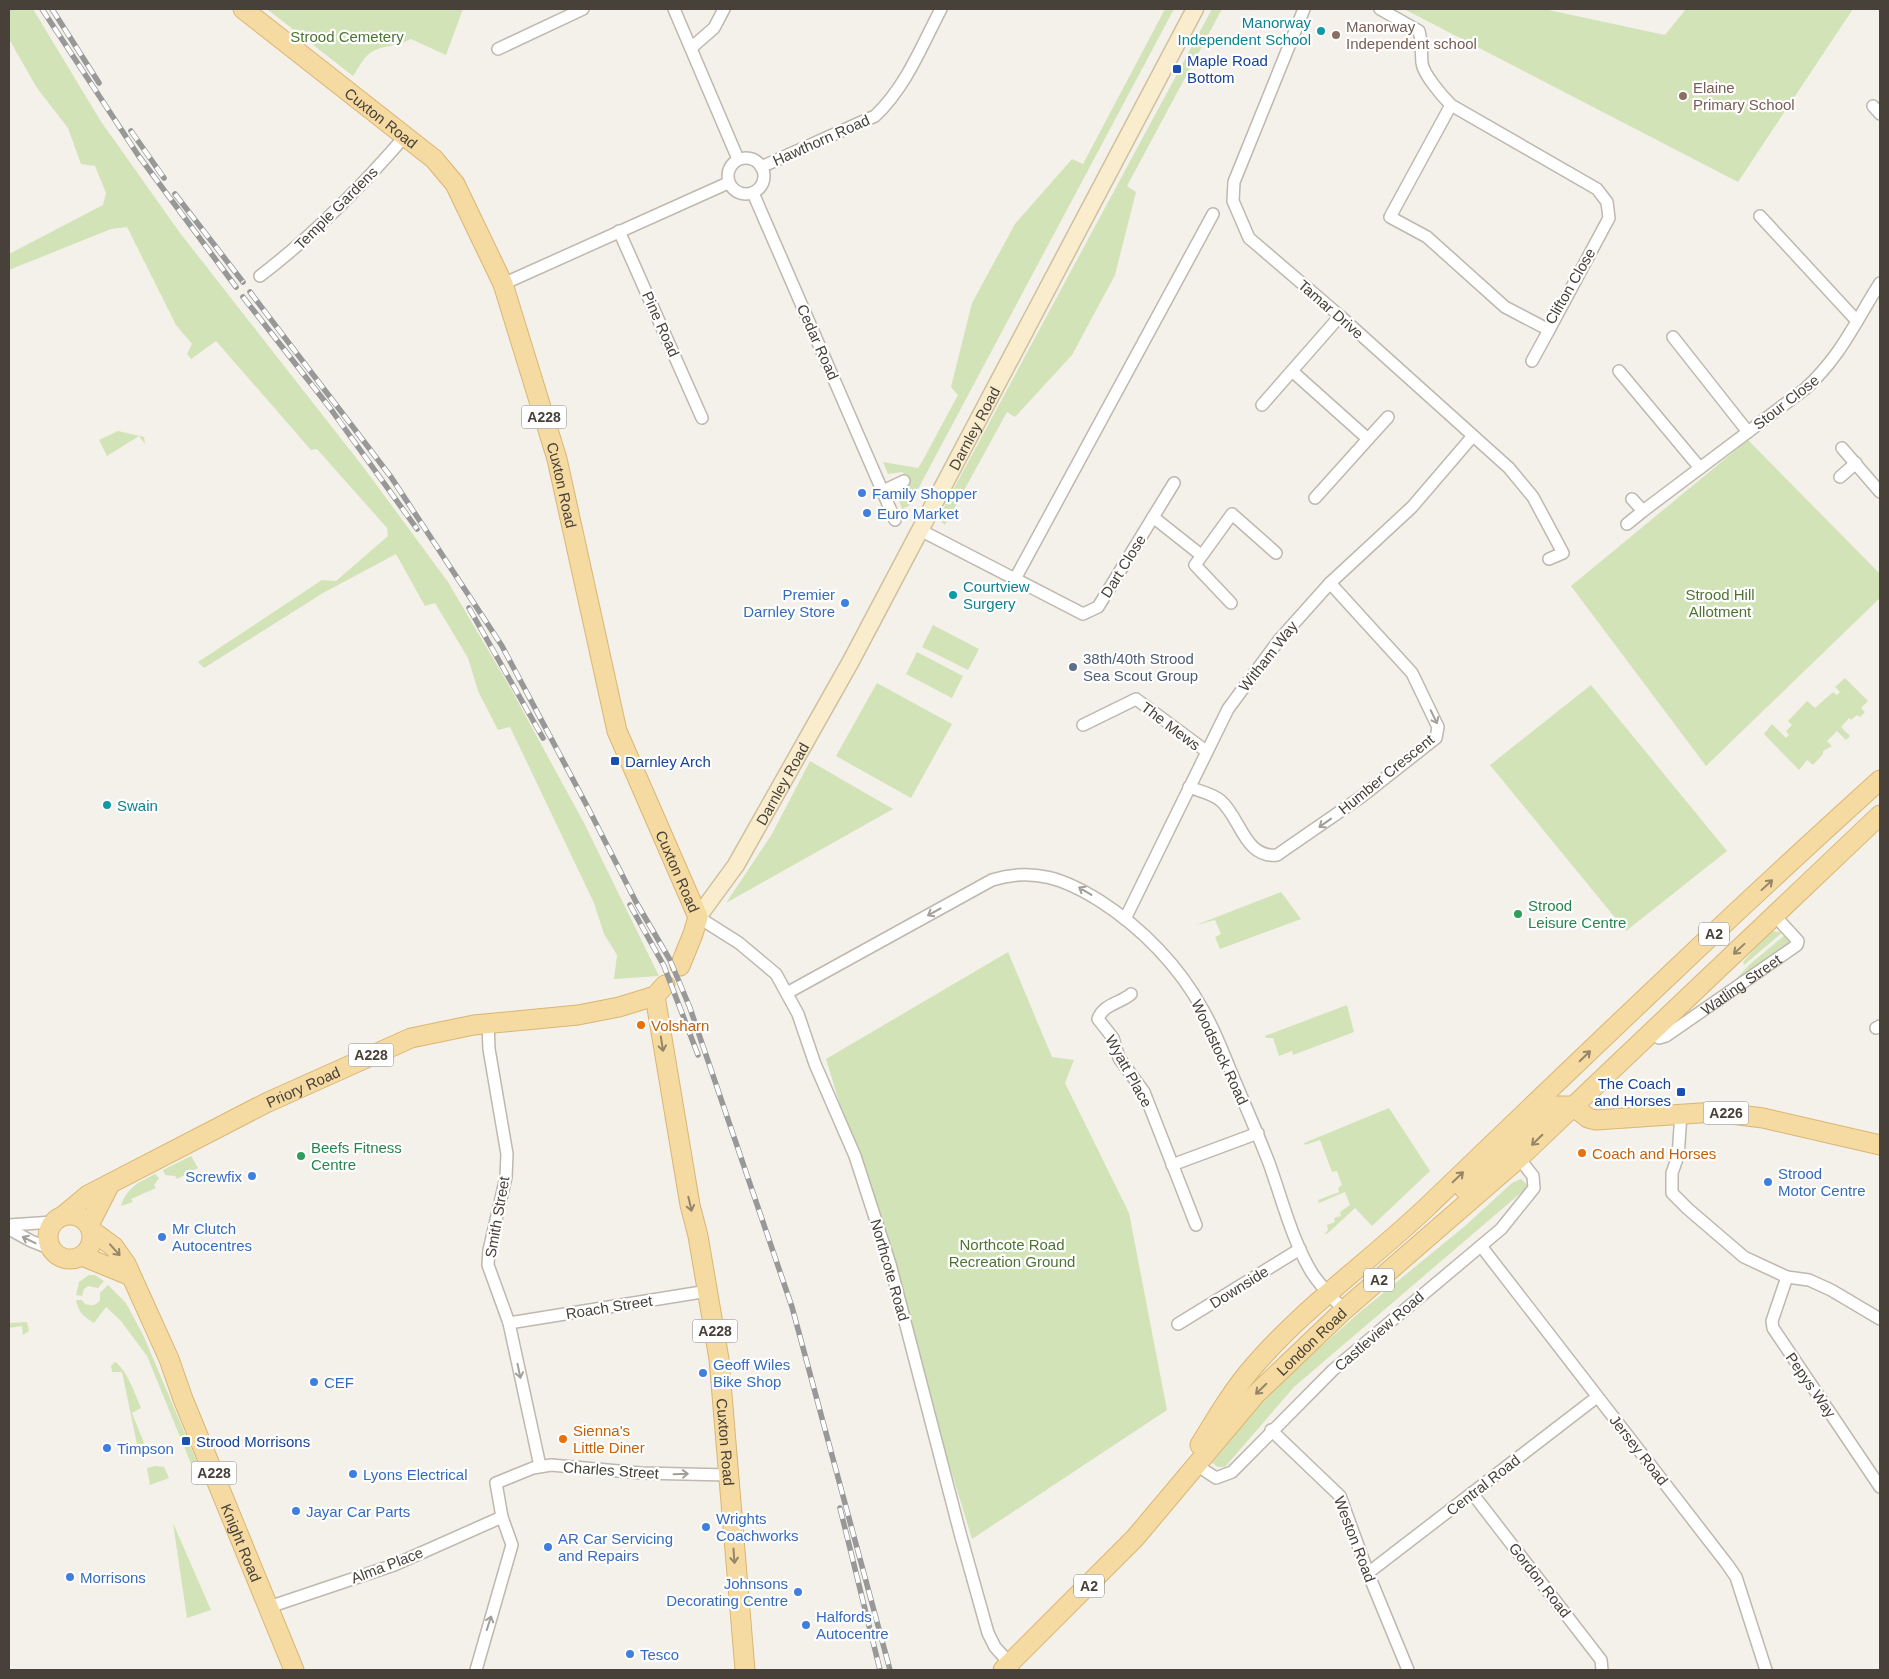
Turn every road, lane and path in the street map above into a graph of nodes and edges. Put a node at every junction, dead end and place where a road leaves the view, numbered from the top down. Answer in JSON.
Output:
{"nodes":[{"id":1,"x":243,"y":9,"type":"edge"},
{"id":2,"x":583,"y":9,"type":"edge"},
{"id":3,"x":674,"y":9,"type":"edge"},
{"id":4,"x":724,"y":9,"type":"edge"},
{"id":5,"x":942,"y":9,"type":"edge"},
{"id":6,"x":1195,"y":9,"type":"edge"},
{"id":7,"x":1304,"y":9,"type":"edge"},
{"id":8,"x":1380,"y":9,"type":"edge"},
{"id":9,"x":691,"y":48,"type":"junction"},
{"id":10,"x":498,"y":49,"type":"dead end"},
{"id":11,"x":1451,"y":106,"type":"junction"},
{"id":12,"x":406,"y":135,"type":"junction"},
{"id":13,"x":738,"y":159,"type":"junction"},
{"id":14,"x":761,"y":166,"type":"junction"},
{"id":15,"x":728,"y":183,"type":"junction"},
{"id":16,"x":753,"y":193,"type":"junction"},
{"id":17,"x":1213,"y":214,"type":"dead end"},
{"id":18,"x":1760,"y":216,"type":"dead end"},
{"id":19,"x":619,"y":231,"type":"junction"},
{"id":20,"x":260,"y":276,"type":"dead end"},
{"id":21,"x":1880,"y":283,"type":"edge"},
{"id":22,"x":504,"y":284,"type":"junction"},
{"id":23,"x":1340,"y":316,"type":"junction"},
{"id":24,"x":1857,"y":322,"type":"junction"},
{"id":25,"x":1549,"y":330,"type":"junction"},
{"id":26,"x":1673,"y":338,"type":"dead end"},
{"id":27,"x":1532,"y":361,"type":"dead end"},
{"id":28,"x":1292,"y":371,"type":"junction"},
{"id":29,"x":1619,"y":371,"type":"dead end"},
{"id":30,"x":1262,"y":405,"type":"dead end"},
{"id":31,"x":1388,"y":417,"type":"dead end"},
{"id":32,"x":702,"y":418,"type":"dead end"},
{"id":33,"x":1748,"y":432,"type":"junction"},
{"id":34,"x":1472,"y":437,"type":"junction"},
{"id":35,"x":1368,"y":439,"type":"junction"},
{"id":36,"x":1842,"y":448,"type":"dead end"},
{"id":37,"x":1856,"y":464,"type":"junction"},
{"id":38,"x":1700,"y":468,"type":"junction"},
{"id":39,"x":1840,"y":477,"type":"dead end"},
{"id":40,"x":904,"y":481,"type":"dead end"},
{"id":41,"x":1174,"y":483,"type":"dead end"},
{"id":42,"x":883,"y":491,"type":"junction"},
{"id":43,"x":1880,"y":492,"type":"edge"},
{"id":44,"x":1315,"y":498,"type":"dead end"},
{"id":45,"x":1632,"y":499,"type":"dead end"},
{"id":46,"x":1643,"y":511,"type":"junction"},
{"id":47,"x":1153,"y":517,"type":"junction"},
{"id":48,"x":895,"y":520,"type":"dead end"},
{"id":49,"x":1627,"y":524,"type":"dead end"},
{"id":50,"x":920,"y":530,"type":"junction"},
{"id":51,"x":1276,"y":552,"type":"dead end"},
{"id":52,"x":1201,"y":555,"type":"junction"},
{"id":53,"x":1549,"y":558,"type":"dead end"},
{"id":54,"x":1015,"y":578,"type":"junction"},
{"id":55,"x":1330,"y":583,"type":"junction"},
{"id":56,"x":1231,"y":603,"type":"dead end"},
{"id":57,"x":1083,"y":725,"type":"dead end"},
{"id":58,"x":1206,"y":752,"type":"junction"},
{"id":59,"x":1880,"y":780,"type":"edge"},
{"id":60,"x":1189,"y":787,"type":"junction"},
{"id":61,"x":1880,"y":808,"type":"edge"},
{"id":62,"x":1880,"y":815,"type":"edge"},
{"id":63,"x":1791,"y":863,"type":"junction"},
{"id":64,"x":1774,"y":916,"type":"junction"},
{"id":65,"x":698,"y":917,"type":"junction"},
{"id":66,"x":1125,"y":919,"type":"junction"},
{"id":67,"x":680,"y":966,"type":"dead end"},
{"id":68,"x":660,"y":990,"type":"joint"},
{"id":69,"x":787,"y":993,"type":"junction"},
{"id":70,"x":1131,"y":994,"type":"dead end"},
{"id":71,"x":1641,"y":1002,"type":"junction"},
{"id":72,"x":488,"y":1023,"type":"junction"},
{"id":73,"x":1651,"y":1031,"type":"junction"},
{"id":74,"x":1550,"y":1090,"type":"joint"},
{"id":75,"x":1572,"y":1106,"type":"junction"},
{"id":76,"x":1681,"y":1114,"type":"junction"},
{"id":77,"x":1258,"y":1133,"type":"junction"},
{"id":78,"x":1880,"y":1145,"type":"edge"},
{"id":79,"x":1510,"y":1147,"type":"junction"},
{"id":80,"x":1172,"y":1165,"type":"junction"},
{"id":81,"x":110,"y":1184,"type":"junction"},
{"id":82,"x":59,"y":1218,"type":"junction"},
{"id":83,"x":1196,"y":1225,"type":"dead end"},
{"id":84,"x":9,"y":1227,"type":"edge"},
{"id":85,"x":90,"y":1228,"type":"junction"},
{"id":86,"x":1439,"y":1228,"type":"junction"},
{"id":87,"x":1481,"y":1246,"type":"junction"},
{"id":88,"x":51,"y":1249,"type":"junction"},
{"id":89,"x":1300,"y":1249,"type":"junction"},
{"id":90,"x":82,"y":1256,"type":"junction"},
{"id":91,"x":131,"y":1276,"type":"junction"},
{"id":92,"x":1787,"y":1277,"type":"junction"},
{"id":93,"x":708,"y":1291,"type":"junction"},
{"id":94,"x":1329,"y":1294,"type":"junction"},
{"id":95,"x":1344,"y":1310,"type":"junction"},
{"id":96,"x":1880,"y":1319,"type":"edge"},
{"id":97,"x":509,"y":1323,"type":"junction"},
{"id":98,"x":1178,"y":1324,"type":"dead end"},
{"id":99,"x":1597,"y":1397,"type":"junction"},
{"id":100,"x":1271,"y":1430,"type":"junction"},
{"id":101,"x":1194,"y":1464,"type":"junction"},
{"id":102,"x":540,"y":1466,"type":"junction"},
{"id":103,"x":728,"y":1474,"type":"junction"},
{"id":104,"x":1880,"y":1487,"type":"edge"},
{"id":105,"x":1472,"y":1493,"type":"junction"},
{"id":106,"x":502,"y":1517,"type":"junction"},
{"id":107,"x":1368,"y":1573,"type":"junction"},
{"id":108,"x":269,"y":1606,"type":"junction"},
{"id":109,"x":1010,"y":1668,"type":"edge"},
{"id":110,"x":294,"y":1670,"type":"edge"},
{"id":111,"x":476,"y":1670,"type":"edge"},
{"id":112,"x":745,"y":1670,"type":"edge"},
{"id":113,"x":1408,"y":1670,"type":"edge"},
{"id":114,"x":1602,"y":1670,"type":"edge"},
{"id":115,"x":1766,"y":1670,"type":"edge"}],
"edges":[{"from":1,"to":12,"type":"main road","name":"Cuxton Road","number":"A228"},
{"from":2,"to":10,"type":"street"},
{"from":3,"to":9,"type":"street"},
{"from":4,"to":9,"type":"street"},
{"from":5,"to":14,"type":"street","name":"Hawthorn Road"},
{"from":6,"to":50,"type":"street","name":"Darnley Road"},
{"from":7,"to":23,"type":"street","name":"Tamar Drive"},
{"from":8,"to":11,"type":"street","name":"Clifton Close"},
{"from":9,"to":13,"type":"street"},
{"from":11,"to":25,"type":"street","name":"Clifton Close"},
{"from":11,"to":25,"type":"street","name":"Clifton Close"},
{"from":12,"to":20,"type":"street","name":"Temple Gardens"},
{"from":12,"to":22,"type":"main road","name":"Cuxton Road","number":"A228"},
{"from":13,"to":14,"type":"street"},
{"from":13,"to":15,"type":"street"},
{"from":14,"to":16,"type":"street"},
{"from":15,"to":16,"type":"street"},
{"from":15,"to":19,"type":"street"},
{"from":16,"to":42,"type":"street","name":"Cedar Road"},
{"from":17,"to":54,"type":"street"},
{"from":18,"to":24,"type":"street"},
{"from":19,"to":22,"type":"street"},
{"from":19,"to":32,"type":"street","name":"Pine Road"},
{"from":21,"to":24,"type":"street","name":"Stour Close"},
{"from":22,"to":65,"type":"main road","name":"Cuxton Road","number":"A228"},
{"from":23,"to":28,"type":"street"},
{"from":23,"to":34,"type":"street","name":"Tamar Drive"},
{"from":24,"to":33,"type":"street","name":"Stour Close"},
{"from":25,"to":27,"type":"street"},
{"from":26,"to":33,"type":"street","name":"Stour Close"},
{"from":28,"to":30,"type":"street"},
{"from":28,"to":35,"type":"street"},
{"from":29,"to":38,"type":"street"},
{"from":31,"to":35,"type":"street"},
{"from":33,"to":38,"type":"street","name":"Stour Close"},
{"from":34,"to":53,"type":"street","name":"Tamar Drive"},
{"from":34,"to":55,"type":"street","name":"Witham Way"},
{"from":35,"to":44,"type":"street"},
{"from":36,"to":37,"type":"street"},
{"from":37,"to":39,"type":"street"},
{"from":37,"to":43,"type":"street"},
{"from":38,"to":46,"type":"street","name":"Stour Close"},
{"from":40,"to":42,"type":"street"},
{"from":41,"to":47,"type":"street","name":"Dart Close"},
{"from":42,"to":48,"type":"street","name":"Cedar Road"},
{"from":45,"to":46,"type":"street"},
{"from":46,"to":49,"type":"street","name":"Stour Close"},
{"from":47,"to":52,"type":"street"},
{"from":47,"to":54,"type":"street","name":"Dart Close"},
{"from":50,"to":54,"type":"street","name":"Dart Close"},
{"from":50,"to":65,"type":"street","name":"Darnley Road"},
{"from":51,"to":52,"type":"street"},
{"from":52,"to":56,"type":"street"},
{"from":55,"to":58,"type":"street","name":"Witham Way"},
{"from":55,"to":60,"type":"street","name":"Humber Crescent","one_way":true},
{"from":57,"to":58,"type":"street","name":"The Mews"},
{"from":58,"to":60,"type":"street","name":"Witham Way"},
{"from":59,"to":63,"type":"main road","name":"Watling Street","number":"A2"},
{"from":60,"to":66,"type":"street","name":"Witham Way"},
{"from":61,"to":63,"type":"main road"},
{"from":62,"to":64,"type":"main road","name":"Watling Street","number":"A2"},
{"from":71,"to":63,"type":"main road","name":"Watling Street","number":"A2","one_way":true},
{"from":64,"to":71,"type":"main road","name":"Watling Street"},
{"from":64,"to":73,"type":"main road","name":"Watling Street","number":"A2","one_way":true},
{"from":64,"to":73,"type":"street","name":"Watling Street"},
{"from":65,"to":67,"type":"main road","name":"Cuxton Road"},
{"from":65,"to":69,"type":"street","name":"Northcote Road"},
{"from":66,"to":69,"type":"street","name":"Woodstock Road","one_way":true},
{"from":66,"to":77,"type":"street","name":"Woodstock Road"},
{"from":68,"to":72,"type":"main road","name":"Priory Road","number":"A228"},
{"from":68,"to":93,"type":"main road","name":"Cuxton Road","number":"A228","one_way":true},
{"from":69,"to":109,"type":"street","name":"Northcote Road"},
{"from":70,"to":80,"type":"street","name":"Wyatt Place"},
{"from":74,"to":71,"type":"main road","name":"Watling Street","number":"A2","one_way":true},
{"from":72,"to":81,"type":"main road","name":"Priory Road","number":"A228"},
{"from":72,"to":97,"type":"street","name":"Smith Street"},
{"from":73,"to":75,"type":"main road","name":"Watling Street","number":"A2"},
{"from":74,"to":79,"type":"main road","name":"London Road","number":"A2"},
{"from":75,"to":76,"type":"main road","number":"A226"},
{"from":75,"to":79,"type":"main road","name":"London Road","number":"A2"},
{"from":76,"to":78,"type":"main road","number":"A226"},
{"from":76,"to":92,"type":"street"},
{"from":77,"to":80,"type":"street"},
{"from":77,"to":89,"type":"street","name":"Woodstock Road"},
{"from":79,"to":86,"type":"main road","name":"London Road","number":"A2"},
{"from":79,"to":87,"type":"street","name":"Castleview Road"},
{"from":94,"to":79,"type":"main road","name":"London Road","number":"A2","one_way":true},
{"from":80,"to":83,"type":"street","name":"Wyatt Place"},
{"from":81,"to":82,"type":"main road","name":"Priory Road","number":"A228"},
{"from":81,"to":85,"type":"main road"},
{"from":82,"to":84,"type":"street"},
{"from":82,"to":85,"type":"main road"},
{"from":82,"to":88,"type":"main road"},
{"from":88,"to":84,"type":"street","one_way":true},
{"from":85,"to":90,"type":"main road"},
{"from":85,"to":91,"type":"main road","name":"Knight Road","number":"A228","one_way":true},
{"from":86,"to":94,"type":"main road","name":"London Road"},
{"from":86,"to":95,"type":"main road","name":"London Road","number":"A2"},
{"from":87,"to":99,"type":"street","name":"Jersey Road"},
{"from":87,"to":100,"type":"street","name":"Castleview Road"},
{"from":88,"to":90,"type":"main road"},
{"from":89,"to":94,"type":"street","name":"Woodstock Road"},
{"from":89,"to":98,"type":"street","name":"Downside"},
{"from":90,"to":91,"type":"main road"},
{"from":91,"to":108,"type":"main road","name":"Knight Road","number":"A228"},
{"from":92,"to":96,"type":"street"},
{"from":92,"to":104,"type":"street","name":"Pepys Way"},
{"from":93,"to":97,"type":"street","name":"Roach Street"},
{"from":93,"to":103,"type":"main road","name":"Cuxton Road","number":"A228"},
{"from":94,"to":95,"type":"street","name":"Woodstock Road"},
{"from":94,"to":101,"type":"main road","name":"London Road","number":"A2"},
{"from":95,"to":101,"type":"main road","name":"London Road","number":"A2","one_way":true},
{"from":97,"to":102,"type":"street","name":"Smith Street","one_way":true},
{"from":99,"to":105,"type":"street","name":"Central Road"},
{"from":99,"to":115,"type":"street","name":"Jersey Road"},
{"from":100,"to":101,"type":"street","name":"Castleview Road"},
{"from":100,"to":107,"type":"street","name":"Weston Road"},
{"from":101,"to":109,"type":"main road","name":"London Road","number":"A2"},
{"from":102,"to":103,"type":"street","name":"Charles Street","one_way":true},
{"from":102,"to":106,"type":"street","name":"Charles Street"},
{"from":103,"to":112,"type":"main road","name":"Cuxton Road","number":"A228","one_way":true},
{"from":105,"to":107,"type":"street","name":"Central Road"},
{"from":105,"to":114,"type":"street","name":"Gordon Road"},
{"from":106,"to":108,"type":"street","name":"Alma Place"},
{"from":111,"to":106,"type":"street","one_way":true},
{"from":107,"to":113,"type":"street","name":"Weston Road"},
{"from":108,"to":110,"type":"main road","name":"Knight Road","number":"A228"}]}
